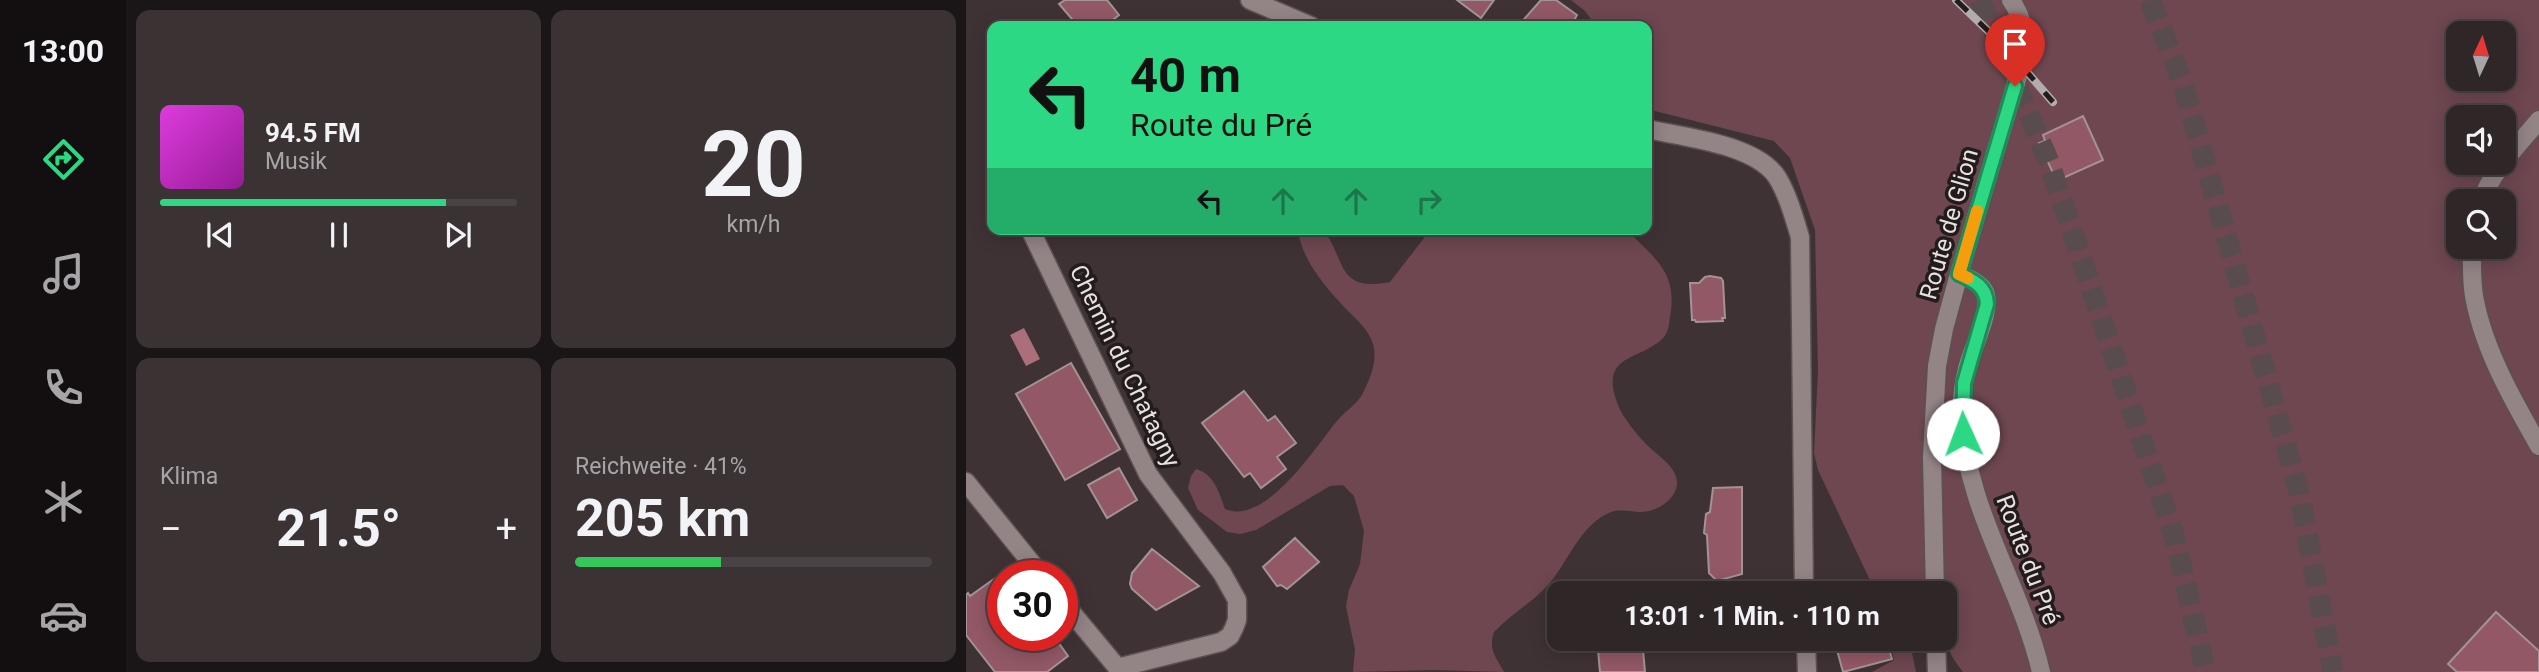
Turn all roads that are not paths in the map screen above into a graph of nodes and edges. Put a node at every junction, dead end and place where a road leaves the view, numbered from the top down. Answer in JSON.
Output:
{"nodes":[{"id":1,"x":1250,"y":0,"type":"edge"},
{"id":2,"x":2011,"y":0,"type":"edge"},
{"id":3,"x":1299,"y":21,"type":"edge"},
{"id":4,"x":2539,"y":120,"type":"edge"},
{"id":5,"x":1652,"y":130,"type":"edge"},
{"id":6,"x":2486,"y":189,"type":"edge"},
{"id":7,"x":1033,"y":235,"type":"edge"},
{"id":8,"x":2472,"y":259,"type":"edge"},
{"id":9,"x":1959,"y":274,"type":"junction"},
{"id":10,"x":2539,"y":446,"type":"edge"},
{"id":11,"x":966,"y":482,"type":"edge"},
{"id":12,"x":1029,"y":560,"type":"edge"},
{"id":13,"x":1804,"y":581,"type":"edge"},
{"id":14,"x":1935,"y":581,"type":"edge"},
{"id":15,"x":1078,"y":620,"type":"edge"},
{"id":16,"x":1806,"y":651,"type":"edge"},
{"id":17,"x":1936,"y":651,"type":"edge"},
{"id":18,"x":1807,"y":669,"type":"edge"},
{"id":19,"x":1119,"y":670,"type":"edge"},
{"id":20,"x":1937,"y":672,"type":"edge"},
{"id":21,"x":2041,"y":672,"type":"edge"}],
"edges":[{"from":1,"to":3,"type":"street"},
{"from":2,"to":9,"type":"street","name":"Route de Glion"},
{"from":4,"to":6,"type":"street"},
{"from":5,"to":13,"type":"street"},
{"from":7,"to":19,"type":"street","name":"Chemin du Chatagny"},
{"from":8,"to":10,"type":"street"},
{"from":9,"to":14,"type":"street","name":"Route de Glion"},
{"from":9,"to":21,"type":"street","name":"Route du Pré"},
{"from":11,"to":12,"type":"street"},
{"from":15,"to":19,"type":"street"},
{"from":16,"to":18,"type":"street"},
{"from":17,"to":20,"type":"street"}]}
